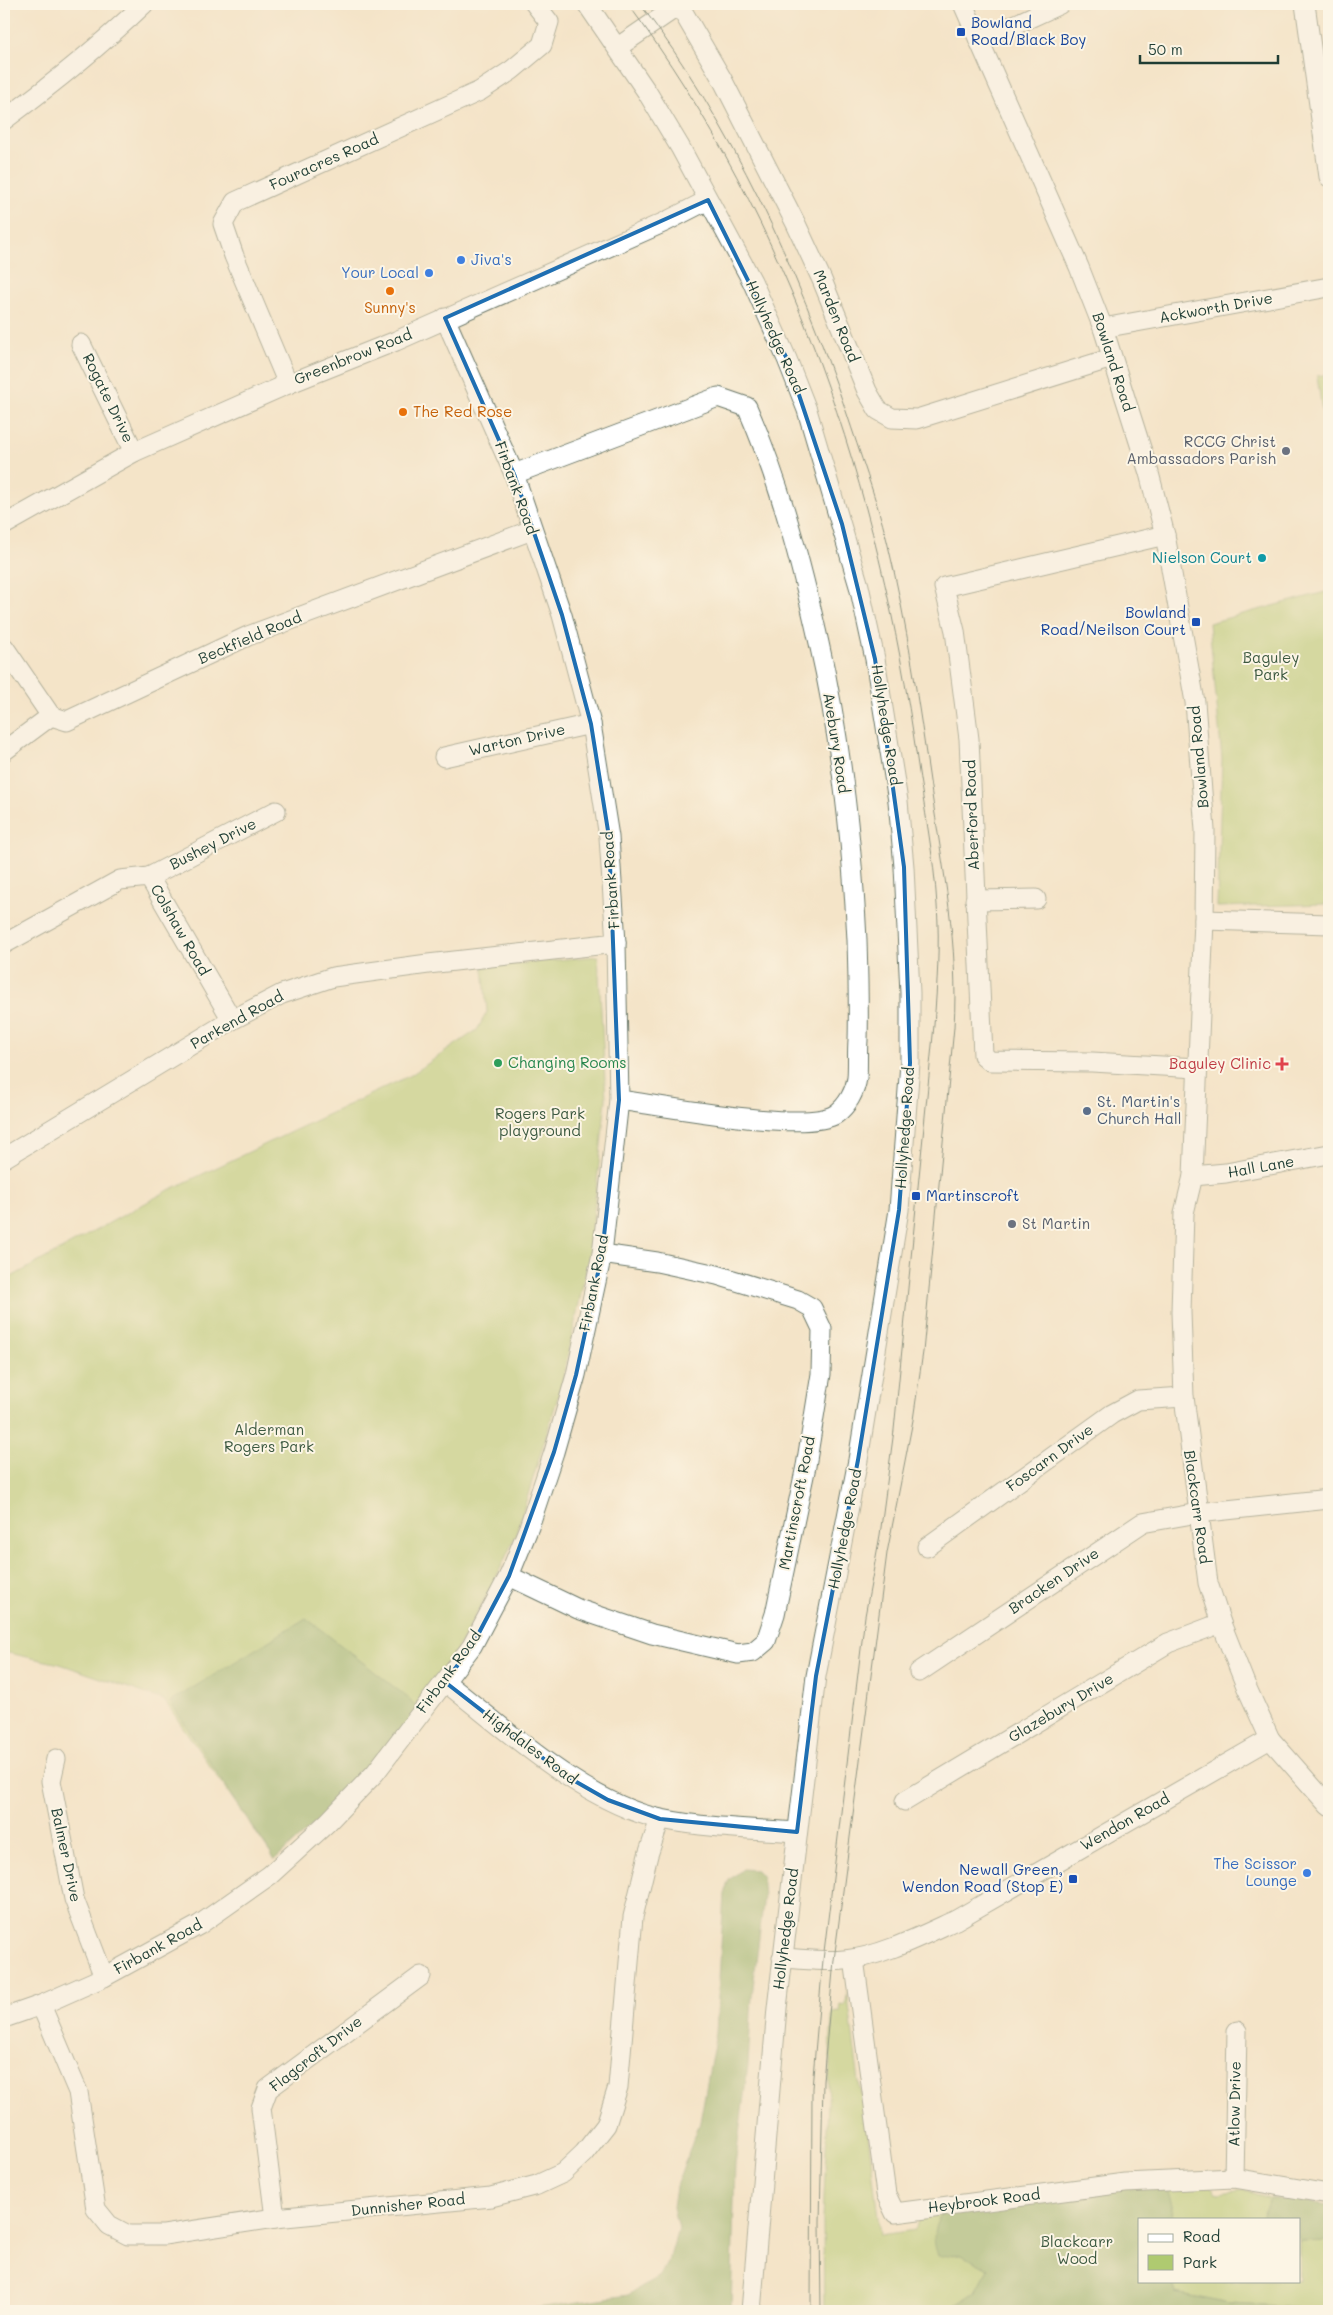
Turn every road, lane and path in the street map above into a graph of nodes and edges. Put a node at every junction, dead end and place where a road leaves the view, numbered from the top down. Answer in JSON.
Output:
{"nodes":[{"id":1,"x":144,"y":4,"type":"edge"},
{"id":2,"x":535,"y":4,"type":"edge"},
{"id":3,"x":587,"y":4,"type":"edge"},
{"id":4,"x":680,"y":4,"type":"edge"},
{"id":5,"x":964,"y":4,"type":"edge"},
{"id":6,"x":1060,"y":4,"type":"edge"},
{"id":7,"x":1305,"y":4,"type":"edge"},
{"id":8,"x":979,"y":41,"type":"junction"},
{"id":9,"x":618,"y":47,"type":"junction"},
{"id":10,"x":4,"y":120,"type":"edge"},
{"id":11,"x":1329,"y":177,"type":"edge"},
{"id":12,"x":708,"y":200,"type":"junction"},
{"id":13,"x":1329,"y":287,"type":"edge"},
{"id":14,"x":445,"y":318,"type":"junction"},
{"id":15,"x":1103,"y":328,"type":"junction"},
{"id":16,"x":81,"y":344,"type":"dead end"},
{"id":17,"x":1112,"y":358,"type":"junction"},
{"id":18,"x":288,"y":384,"type":"junction"},
{"id":19,"x":134,"y":452,"type":"junction"},
{"id":20,"x":514,"y":474,"type":"junction"},
{"id":21,"x":4,"y":525,"type":"edge"},
{"id":22,"x":532,"y":530,"type":"junction"},
{"id":23,"x":1165,"y":535,"type":"junction"},
{"id":24,"x":4,"y":647,"type":"edge"},
{"id":25,"x":51,"y":716,"type":"junction"},
{"id":26,"x":591,"y":724,"type":"junction"},
{"id":27,"x":4,"y":751,"type":"edge"},
{"id":28,"x":444,"y":757,"type":"dead end"},
{"id":29,"x":276,"y":811,"type":"dead end"},
{"id":30,"x":149,"y":877,"type":"junction"},
{"id":31,"x":1036,"y":899,"type":"dead end"},
{"id":32,"x":975,"y":900,"type":"junction"},
{"id":33,"x":1204,"y":920,"type":"junction"},
{"id":34,"x":1329,"y":924,"type":"edge"},
{"id":35,"x":616,"y":943,"type":"junction"},
{"id":36,"x":4,"y":944,"type":"edge"},
{"id":37,"x":232,"y":1020,"type":"junction"},
{"id":38,"x":1197,"y":1068,"type":"junction"},
{"id":39,"x":620,"y":1100,"type":"junction"},
{"id":40,"x":1329,"y":1154,"type":"edge"},
{"id":41,"x":4,"y":1158,"type":"edge"},
{"id":42,"x":1192,"y":1176,"type":"junction"},
{"id":43,"x":602,"y":1254,"type":"junction"},
{"id":44,"x":1184,"y":1397,"type":"junction"},
{"id":45,"x":1329,"y":1499,"type":"edge"},
{"id":46,"x":1198,"y":1513,"type":"junction"},
{"id":47,"x":927,"y":1547,"type":"dead end"},
{"id":48,"x":509,"y":1576,"type":"junction"},
{"id":49,"x":1221,"y":1623,"type":"junction"},
{"id":50,"x":920,"y":1672,"type":"dead end"},
{"id":51,"x":445,"y":1682,"type":"junction"},
{"id":52,"x":1270,"y":1739,"type":"junction"},
{"id":53,"x":56,"y":1759,"type":"dead end"},
{"id":54,"x":905,"y":1801,"type":"dead end"},
{"id":55,"x":1329,"y":1806,"type":"edge"},
{"id":56,"x":660,"y":1818,"type":"junction"},
{"id":57,"x":797,"y":1832,"type":"junction"},
{"id":58,"x":782,"y":1958,"type":"junction"},
{"id":59,"x":854,"y":1959,"type":"junction"},
{"id":60,"x":421,"y":1976,"type":"dead end"},
{"id":61,"x":104,"y":1977,"type":"junction"},
{"id":62,"x":41,"y":2005,"type":"junction"},
{"id":63,"x":4,"y":2018,"type":"edge"},
{"id":64,"x":1237,"y":2031,"type":"dead end"},
{"id":65,"x":1234,"y":2178,"type":"junction"},
{"id":66,"x":1329,"y":2194,"type":"edge"},
{"id":67,"x":275,"y":2218,"type":"junction"},
{"id":68,"x":751,"y":2311,"type":"edge"}],
"edges":[{"from":1,"to":10,"type":"street"},
{"from":2,"to":18,"type":"street","name":"Fouracres Road"},
{"from":3,"to":9,"type":"street","name":"Hollyhedge Road"},
{"from":4,"to":9,"type":"street"},
{"from":4,"to":17,"type":"street","name":"Marden Road"},
{"from":5,"to":8,"type":"street","name":"Bowland Road"},
{"from":6,"to":8,"type":"street"},
{"from":7,"to":11,"type":"street"},
{"from":8,"to":15,"type":"street","name":"Bowland Road"},
{"from":9,"to":12,"type":"street","name":"Hollyhedge Road"},
{"from":12,"to":14,"type":"street","name":"Greenbrow Road"},
{"from":12,"to":57,"type":"street","name":"Hollyhedge Road"},
{"from":13,"to":15,"type":"street","name":"Ackworth Drive"},
{"from":14,"to":18,"type":"street","name":"Greenbrow Road"},
{"from":14,"to":20,"type":"street","name":"Firbank Road"},
{"from":15,"to":17,"type":"street","name":"Bowland Road"},
{"from":16,"to":19,"type":"street","name":"Rogate Drive"},
{"from":17,"to":23,"type":"street","name":"Bowland Road"},
{"from":18,"to":19,"type":"street","name":"Greenbrow Road"},
{"from":19,"to":21,"type":"street","name":"Greenbrow Road"},
{"from":20,"to":22,"type":"street","name":"Firbank Road"},
{"from":20,"to":39,"type":"street","name":"Avebury Road"},
{"from":22,"to":25,"type":"street","name":"Beckfield Road"},
{"from":22,"to":26,"type":"street","name":"Firbank Road"},
{"from":23,"to":32,"type":"street","name":"Aberford Road"},
{"from":23,"to":33,"type":"street","name":"Bowland Road"},
{"from":24,"to":25,"type":"street"},
{"from":25,"to":27,"type":"street"},
{"from":26,"to":28,"type":"street","name":"Warton Drive"},
{"from":26,"to":35,"type":"street","name":"Firbank Road"},
{"from":29,"to":30,"type":"street","name":"Bushey Drive"},
{"from":30,"to":36,"type":"street","name":"Colshaw Road"},
{"from":30,"to":37,"type":"street","name":"Colshaw Road"},
{"from":31,"to":32,"type":"street"},
{"from":32,"to":38,"type":"street","name":"Aberford Road"},
{"from":33,"to":34,"type":"street"},
{"from":33,"to":38,"type":"street","name":"Bowland Road"},
{"from":35,"to":37,"type":"street","name":"Parkend Road"},
{"from":35,"to":39,"type":"street","name":"Firbank Road"},
{"from":37,"to":41,"type":"street","name":"Parkend Road"},
{"from":38,"to":42,"type":"street","name":"Bowland Road"},
{"from":39,"to":43,"type":"street","name":"Firbank Road"},
{"from":40,"to":42,"type":"street","name":"Hall Lane"},
{"from":42,"to":44,"type":"street","name":"Blackcarr Road"},
{"from":43,"to":48,"type":"street","name":"Firbank Road"},
{"from":43,"to":48,"type":"street","name":"Martinscroft Road"},
{"from":44,"to":46,"type":"street","name":"Blackcarr Road"},
{"from":44,"to":47,"type":"street","name":"Foscarn Drive"},
{"from":45,"to":46,"type":"street","name":"Bracken Drive"},
{"from":46,"to":49,"type":"street","name":"Blackcarr Road"},
{"from":46,"to":50,"type":"street","name":"Bracken Drive"},
{"from":48,"to":51,"type":"street","name":"Firbank Road"},
{"from":49,"to":52,"type":"street","name":"Blackcarr Road"},
{"from":49,"to":54,"type":"street","name":"Glazebury Drive"},
{"from":51,"to":56,"type":"street","name":"Highdales Road"},
{"from":51,"to":61,"type":"street","name":"Firbank Road"},
{"from":52,"to":55,"type":"street","name":"Blackcarr Road"},
{"from":52,"to":59,"type":"street","name":"Wendon Road"},
{"from":53,"to":61,"type":"street","name":"Balmer Drive"},
{"from":56,"to":57,"type":"street","name":"Highdales Road"},
{"from":56,"to":67,"type":"street","name":"Dunnisher Road"},
{"from":57,"to":58,"type":"street","name":"Hollyhedge Road"},
{"from":58,"to":59,"type":"street","name":"Wendon Road"},
{"from":58,"to":68,"type":"street","name":"Hollyhedge Road"},
{"from":59,"to":65,"type":"street","name":"Heybrook Road"},
{"from":60,"to":67,"type":"street","name":"Flagcroft Drive"},
{"from":61,"to":62,"type":"street","name":"Firbank Road"},
{"from":62,"to":63,"type":"street","name":"Firbank Road"},
{"from":62,"to":67,"type":"street","name":"Dunnisher Road"},
{"from":64,"to":65,"type":"street","name":"Atlow Drive"},
{"from":65,"to":66,"type":"street","name":"Heybrook Road"}]}
